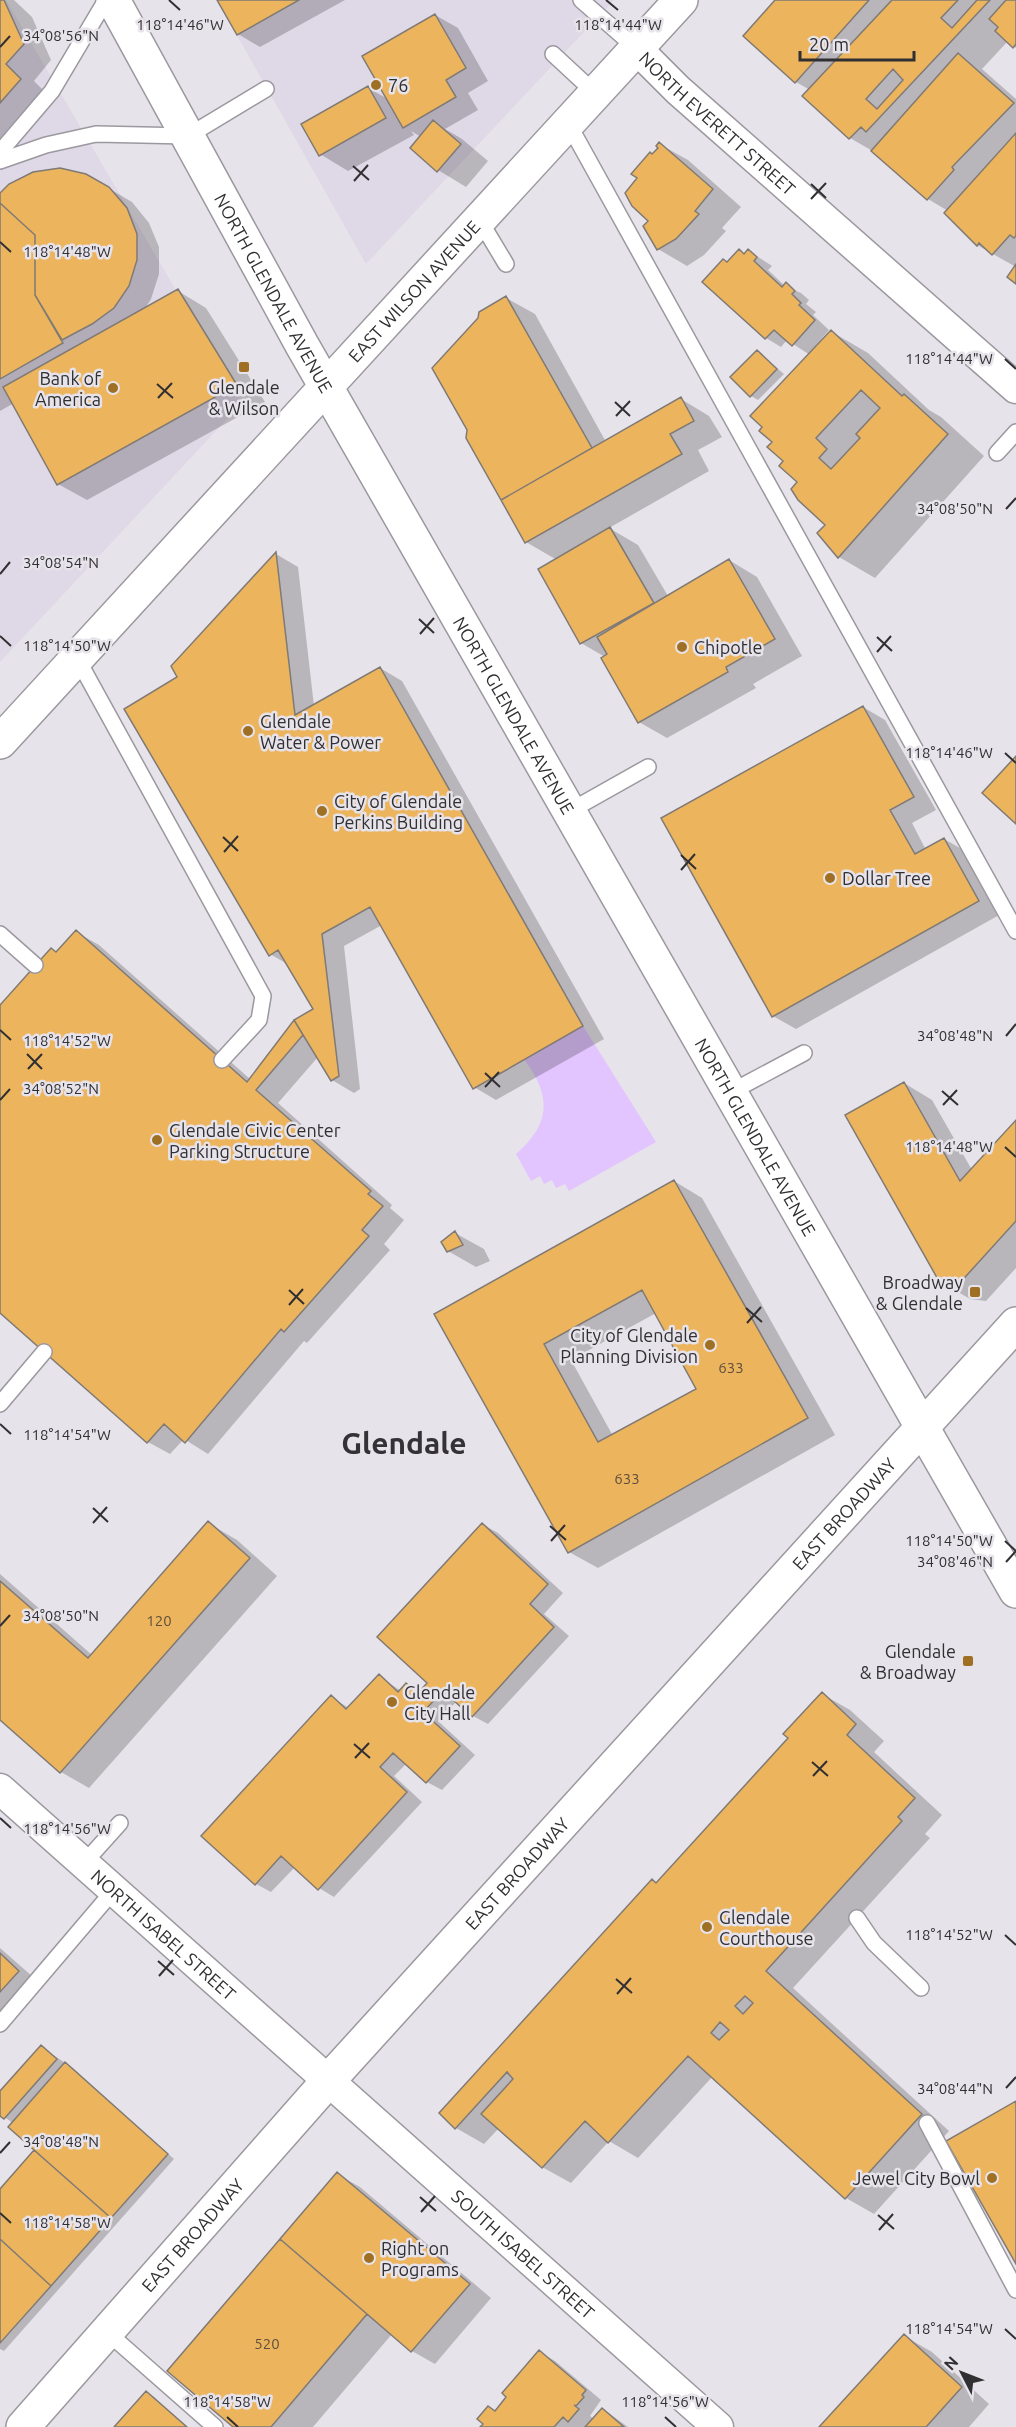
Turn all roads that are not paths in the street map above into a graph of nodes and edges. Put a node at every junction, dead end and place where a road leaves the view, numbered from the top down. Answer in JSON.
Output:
{"nodes":[{"id":1,"x":106,"y":0,"type":"edge"},
{"id":2,"x":113,"y":0,"type":"edge"},
{"id":3,"x":681,"y":0,"type":"edge"},
{"id":4,"x":582,"y":1,"type":"edge"},
{"id":5,"x":636,"y":48,"type":"junction"},
{"id":6,"x":553,"y":54,"type":"dead end"},
{"id":7,"x":266,"y":89,"type":"dead end"},
{"id":8,"x":595,"y":93,"type":"junction"},
{"id":9,"x":568,"y":123,"type":"junction"},
{"id":10,"x":188,"y":136,"type":"junction"},
{"id":11,"x":0,"y":152,"type":"edge"},
{"id":12,"x":0,"y":161,"type":"edge"},
{"id":13,"x":479,"y":219,"type":"junction"},
{"id":14,"x":506,"y":264,"type":"dead end"},
{"id":15,"x":325,"y":386,"type":"junction"},
{"id":16,"x":1016,"y":388,"type":"edge"},
{"id":17,"x":1016,"y":432,"type":"edge"},
{"id":18,"x":997,"y":453,"type":"dead end"},
{"id":19,"x":77,"y":658,"type":"junction"},
{"id":20,"x":0,"y":742,"type":"edge"},
{"id":21,"x":648,"y":767,"type":"dead end"},
{"id":22,"x":568,"y":812,"type":"junction"},
{"id":23,"x":1016,"y":931,"type":"edge"},
{"id":24,"x":0,"y":934,"type":"edge"},
{"id":25,"x":35,"y":965,"type":"dead end"},
{"id":26,"x":804,"y":1053,"type":"dead end"},
{"id":27,"x":222,"y":1060,"type":"dead end"},
{"id":28,"x":729,"y":1093,"type":"junction"},
{"id":29,"x":1016,"y":1324,"type":"edge"},
{"id":30,"x":44,"y":1352,"type":"dead end"},
{"id":31,"x":0,"y":1404,"type":"edge"},
{"id":32,"x":922,"y":1428,"type":"junction"},
{"id":33,"x":1016,"y":1591,"type":"edge"},
{"id":34,"x":0,"y":1789,"type":"edge"},
{"id":35,"x":120,"y":1823,"type":"dead end"},
{"id":36,"x":84,"y":1863,"type":"junction"},
{"id":37,"x":114,"y":1890,"type":"junction"},
{"id":38,"x":857,"y":1918,"type":"dead end"},
{"id":39,"x":921,"y":1988,"type":"dead end"},
{"id":40,"x":0,"y":2024,"type":"edge"},
{"id":41,"x":328,"y":2081,"type":"junction"},
{"id":42,"x":927,"y":2123,"type":"dead end"},
{"id":43,"x":1016,"y":2289,"type":"edge"},
{"id":44,"x":107,"y":2332,"type":"junction"},
{"id":45,"x":23,"y":2427,"type":"edge"},
{"id":46,"x":215,"y":2427,"type":"edge"},
{"id":47,"x":718,"y":2427,"type":"edge"}],
"edges":[{"from":1,"to":11,"type":"lane"},
{"from":2,"to":10,"type":"main road","name":"NORTH GLENDALE AVENUE"},
{"from":3,"to":5,"type":"main road","name":"EAST WILSON AVENUE"},
{"from":4,"to":5,"type":"lane"},
{"from":5,"to":8,"type":"main road","name":"EAST WILSON AVENUE"},
{"from":5,"to":16,"type":"street","name":"NORTH EVERETT STREET"},
{"from":6,"to":8,"type":"lane"},
{"from":7,"to":10,"type":"lane"},
{"from":8,"to":9,"type":"main road","name":"EAST WILSON AVENUE"},
{"from":9,"to":13,"type":"main road","name":"EAST WILSON AVENUE"},
{"from":9,"to":23,"type":"lane"},
{"from":10,"to":12,"type":"lane"},
{"from":10,"to":15,"type":"main road","name":"NORTH GLENDALE AVENUE"},
{"from":13,"to":14,"type":"lane"},
{"from":13,"to":15,"type":"main road","name":"EAST WILSON AVENUE"},
{"from":15,"to":19,"type":"main road","name":"EAST WILSON AVENUE"},
{"from":15,"to":22,"type":"main road","name":"NORTH GLENDALE AVENUE"},
{"from":17,"to":18,"type":"lane"},
{"from":19,"to":20,"type":"main road","name":"EAST WILSON AVENUE"},
{"from":19,"to":27,"type":"lane"},
{"from":21,"to":22,"type":"lane"},
{"from":22,"to":28,"type":"main road","name":"NORTH GLENDALE AVENUE"},
{"from":24,"to":25,"type":"lane"},
{"from":26,"to":28,"type":"lane"},
{"from":28,"to":32,"type":"main road","name":"NORTH GLENDALE AVENUE"},
{"from":29,"to":32,"type":"main road","name":"EAST BROADWAY"},
{"from":30,"to":31,"type":"lane"},
{"from":32,"to":33,"type":"main road","name":"NORTH GLENDALE AVENUE"},
{"from":32,"to":41,"type":"main road","name":"EAST BROADWAY"},
{"from":34,"to":36,"type":"street","name":"NORTH ISABEL STREET"},
{"from":35,"to":36,"type":"lane"},
{"from":36,"to":37,"type":"street","name":"NORTH ISABEL STREET"},
{"from":37,"to":40,"type":"lane"},
{"from":37,"to":41,"type":"street","name":"NORTH ISABEL STREET"},
{"from":38,"to":39,"type":"lane"},
{"from":41,"to":44,"type":"main road","name":"EAST BROADWAY"},
{"from":41,"to":47,"type":"street","name":"SOUTH ISABEL STREET"},
{"from":42,"to":43,"type":"lane"},
{"from":44,"to":45,"type":"main road","name":"EAST BROADWAY"},
{"from":44,"to":46,"type":"lane"}]}
